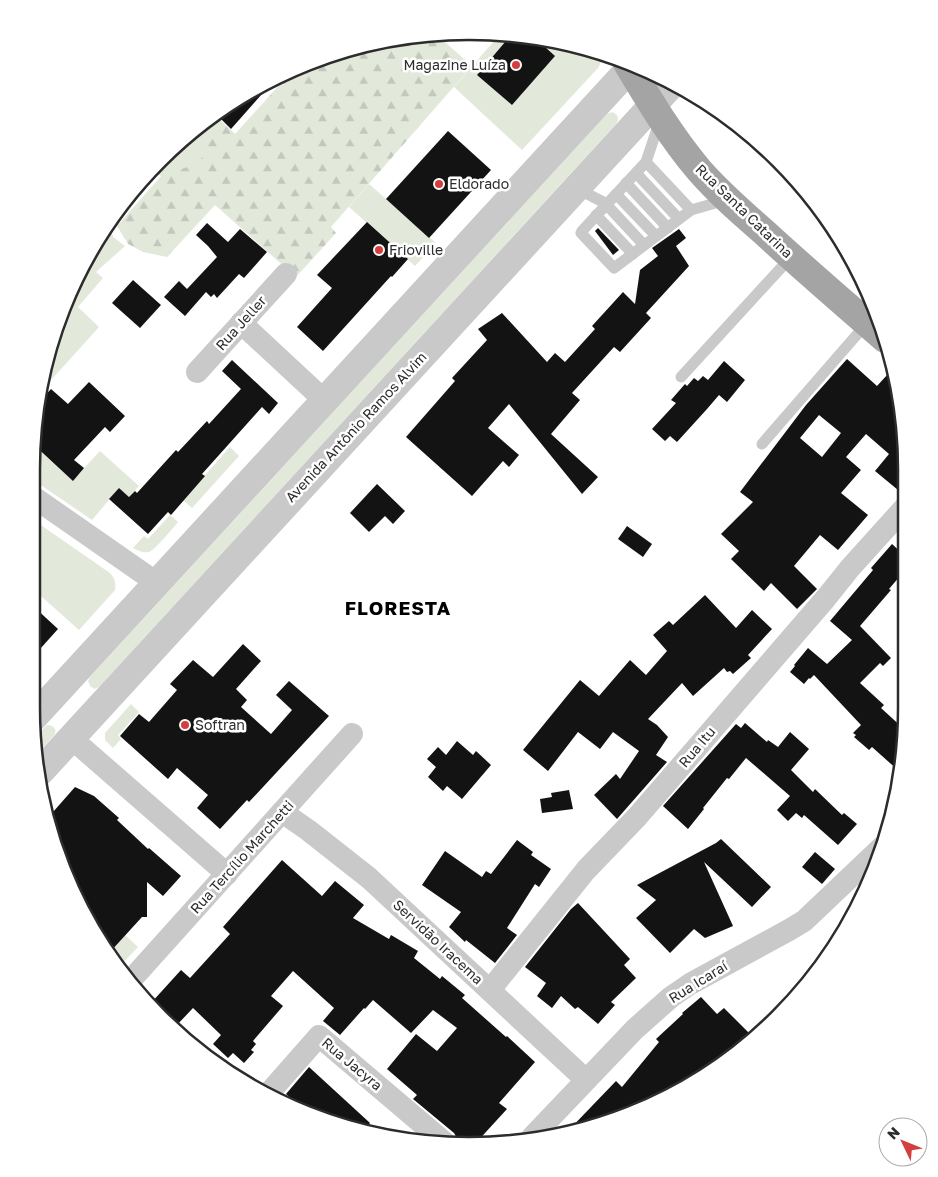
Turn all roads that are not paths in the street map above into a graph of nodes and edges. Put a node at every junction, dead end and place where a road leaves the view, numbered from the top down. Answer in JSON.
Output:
{"nodes":[{"id":1,"x":626,"y":70,"type":"edge"},
{"id":2,"x":634,"y":74,"type":"edge"},
{"id":3,"x":669,"y":89,"type":"edge"},
{"id":4,"x":656,"y":112,"type":"junction"},
{"id":5,"x":646,"y":162,"type":"junction"},
{"id":6,"x":636,"y":172,"type":"junction"},
{"id":7,"x":626,"y":183,"type":"junction"},
{"id":8,"x":576,"y":188,"type":"junction"},
{"id":9,"x":616,"y":194,"type":"junction"},
{"id":10,"x":727,"y":199,"type":"junction"},
{"id":11,"x":606,"y":204,"type":"junction"},
{"id":12,"x":691,"y":210,"type":"junction"},
{"id":13,"x":596,"y":215,"type":"junction"},
{"id":14,"x":679,"y":219,"type":"junction"},
{"id":15,"x":668,"y":228,"type":"junction"},
{"id":16,"x":656,"y":236,"type":"junction"},
{"id":17,"x":644,"y":245,"type":"junction"},
{"id":18,"x":633,"y":254,"type":"junction"},
{"id":19,"x":791,"y":257,"type":"junction"},
{"id":20,"x":286,"y":274,"type":"dead end"},
{"id":21,"x":403,"y":316,"type":"junction"},
{"id":22,"x":241,"y":323,"type":"junction"},
{"id":23,"x":872,"y":323,"type":"edge"},
{"id":24,"x":874,"y":328,"type":"edge"},
{"id":25,"x":197,"y":372,"type":"dead end"},
{"id":26,"x":681,"y":378,"type":"dead end"},
{"id":27,"x":398,"y":382,"type":"junction"},
{"id":28,"x":325,"y":400,"type":"junction"},
{"id":29,"x":762,"y":444,"type":"dead end"},
{"id":30,"x":40,"y":502,"type":"edge"},
{"id":31,"x":898,"y":515,"type":"edge"},
{"id":32,"x":157,"y":583,"type":"junction"},
{"id":33,"x":40,"y":710,"type":"edge"},
{"id":34,"x":352,"y":734,"type":"dead end"},
{"id":35,"x":71,"y":738,"type":"junction"},
{"id":36,"x":44,"y":767,"type":"edge"},
{"id":37,"x":282,"y":812,"type":"junction"},
{"id":38,"x":870,"y":859,"type":"edge"},
{"id":39,"x":227,"y":874,"type":"junction"},
{"id":40,"x":135,"y":976,"type":"edge"},
{"id":41,"x":490,"y":990,"type":"junction"},
{"id":42,"x":586,"y":1080,"type":"junction"},
{"id":43,"x":272,"y":1089,"type":"edge"},
{"id":44,"x":538,"y":1131,"type":"edge"},
{"id":45,"x":436,"y":1136,"type":"edge"}],
"edges":[{"from":1,"to":21,"type":"street"},
{"from":2,"to":4,"type":"main road","name":"Rua Santa Catarina"},
{"from":3,"to":4,"type":"street","name":"Avenida Antônio Ramos Alvim"},
{"from":4,"to":5,"type":"lane"},
{"from":4,"to":8,"type":"street","name":"Avenida Antônio Ramos Alvim"},
{"from":4,"to":10,"type":"main road","name":"Rua Santa Catarina"},
{"from":5,"to":6,"type":"lane"},
{"from":5,"to":12,"type":"lane"},
{"from":6,"to":7,"type":"lane"},
{"from":6,"to":14,"type":"lane"},
{"from":7,"to":9,"type":"lane"},
{"from":7,"to":15,"type":"lane"},
{"from":8,"to":11,"type":"lane"},
{"from":8,"to":27,"type":"street","name":"Avenida Antônio Ramos Alvim"},
{"from":9,"to":11,"type":"lane"},
{"from":9,"to":16,"type":"lane"},
{"from":10,"to":12,"type":"lane"},
{"from":10,"to":19,"type":"main road","name":"Rua Santa Catarina"},
{"from":11,"to":13,"type":"lane"},
{"from":11,"to":17,"type":"lane"},
{"from":12,"to":14,"type":"lane"},
{"from":13,"to":18,"type":"lane"},
{"from":13,"to":18,"type":"lane"},
{"from":14,"to":15,"type":"lane"},
{"from":15,"to":16,"type":"lane"},
{"from":16,"to":17,"type":"lane"},
{"from":17,"to":18,"type":"lane"},
{"from":19,"to":23,"type":"main road","name":"Rua Santa Catarina"},
{"from":19,"to":26,"type":"lane"},
{"from":20,"to":22,"type":"street","name":"Rua Jeller"},
{"from":21,"to":27,"type":"street"},
{"from":21,"to":28,"type":"street"},
{"from":22,"to":25,"type":"street","name":"Rua Jeller"},
{"from":22,"to":28,"type":"street"},
{"from":24,"to":29,"type":"lane"},
{"from":27,"to":35,"type":"street","name":"Avenida Antônio Ramos Alvim"},
{"from":28,"to":32,"type":"street"},
{"from":30,"to":32,"type":"street"},
{"from":31,"to":41,"type":"street","name":"Rua Itu"},
{"from":32,"to":33,"type":"street"},
{"from":34,"to":37,"type":"street","name":"Rua Tercílio Marchetti"},
{"from":35,"to":36,"type":"street","name":"Avenida Antônio Ramos Alvim"},
{"from":35,"to":39,"type":"street"},
{"from":37,"to":39,"type":"street","name":"Rua Tercílio Marchetti"},
{"from":37,"to":41,"type":"street","name":"Servidão Iracema"},
{"from":38,"to":42,"type":"street","name":"Rua Icaraí"},
{"from":39,"to":40,"type":"street","name":"Rua Tercílio Marchetti"},
{"from":41,"to":42,"type":"street","name":"Servidão Iracema"},
{"from":42,"to":44,"type":"street","name":"Rua Icaraí"},
{"from":43,"to":45,"type":"street","name":"Rua Jacyra"}]}
